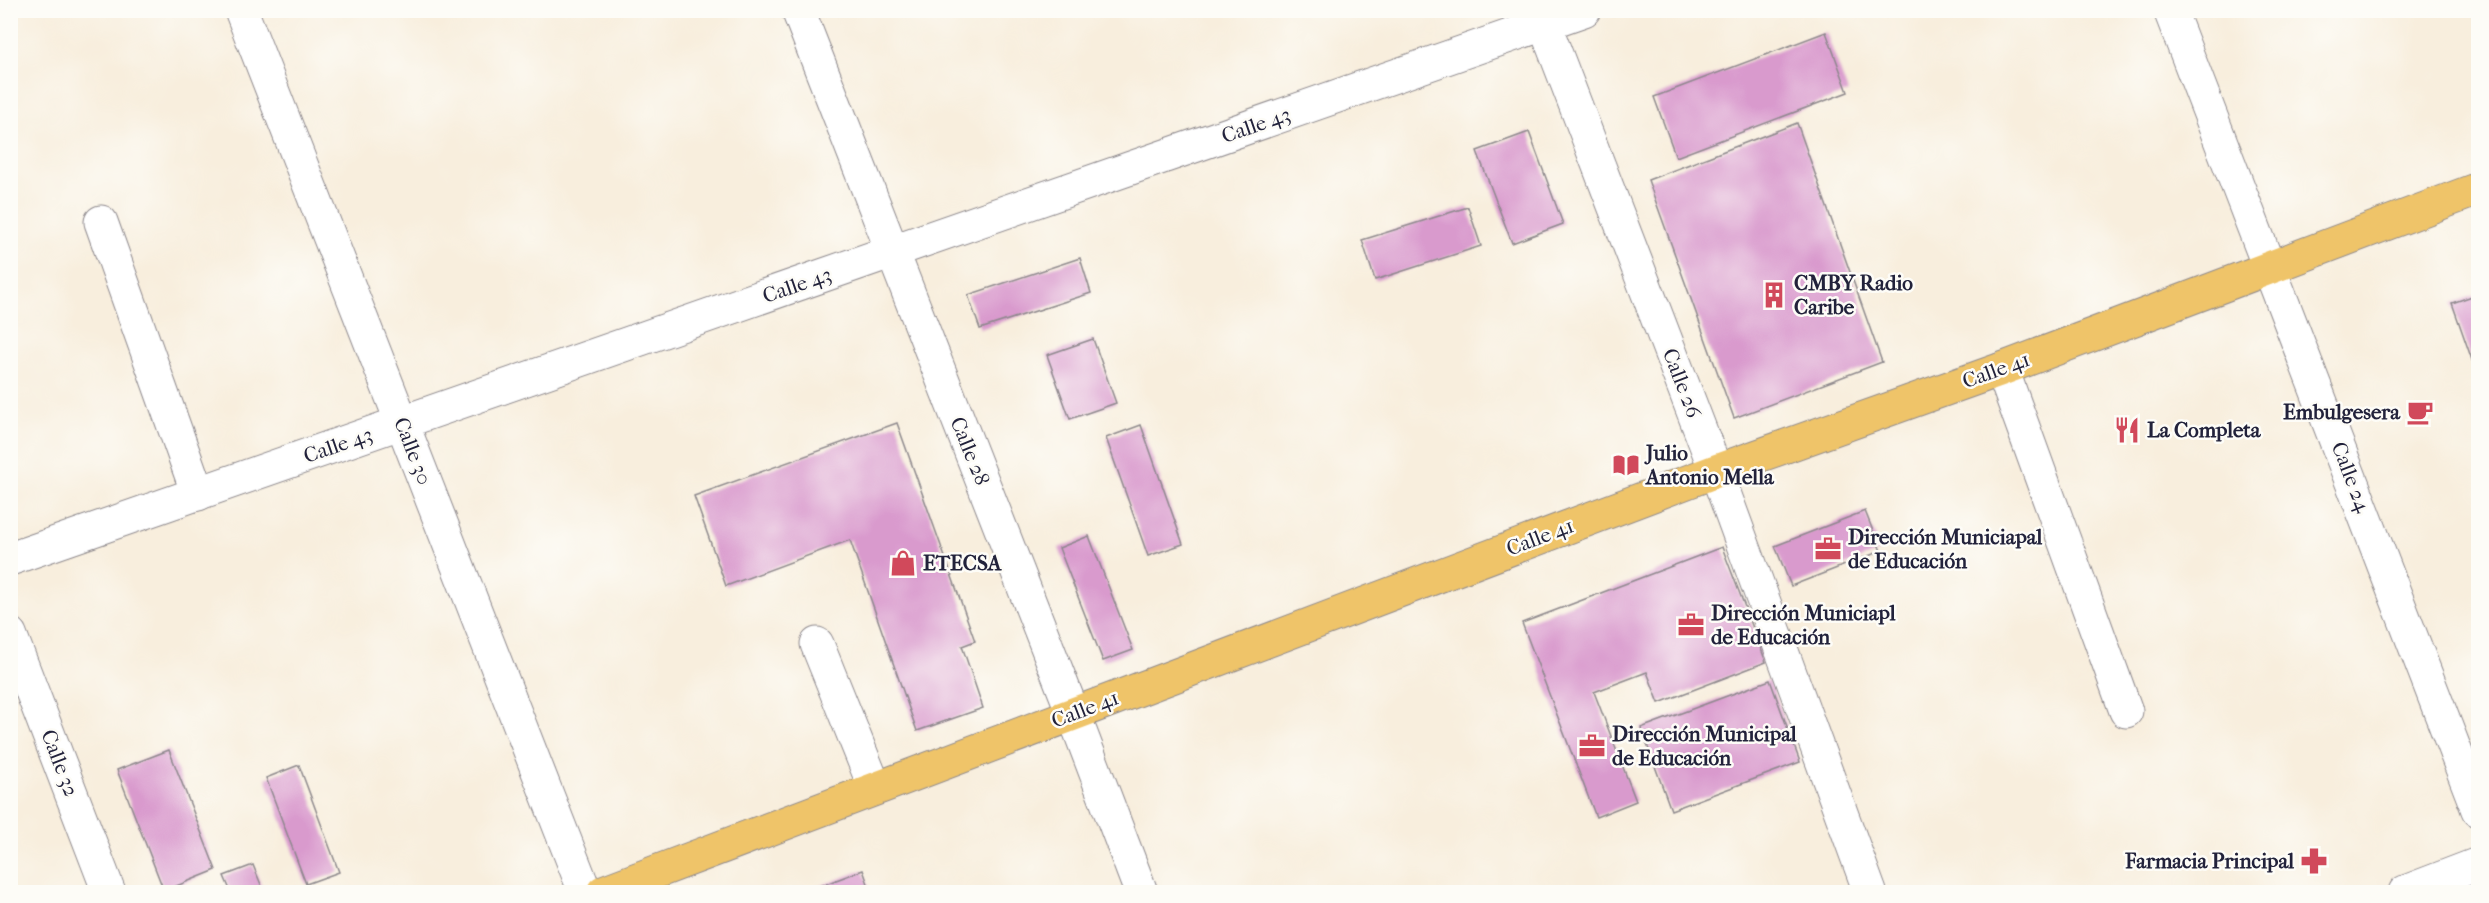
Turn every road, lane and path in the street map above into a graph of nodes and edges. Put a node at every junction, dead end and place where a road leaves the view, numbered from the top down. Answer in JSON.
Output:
{"nodes":[{"id":1,"x":241,"y":10,"type":"edge"},
{"id":2,"x":798,"y":10,"type":"edge"},
{"id":3,"x":1584,"y":10,"type":"edge"},
{"id":4,"x":2170,"y":10,"type":"edge"},
{"id":5,"x":1542,"y":17,"type":"edge"},
{"id":6,"x":2478,"y":189,"type":"edge"},
{"id":7,"x":101,"y":222,"type":"dead end"},
{"id":8,"x":891,"y":252,"type":"junction"},
{"id":9,"x":2271,"y":267,"type":"junction"},
{"id":10,"x":2002,"y":369,"type":"junction"},
{"id":11,"x":402,"y":422,"type":"junction"},
{"id":12,"x":1716,"y":471,"type":"junction"},
{"id":13,"x":198,"y":494,"type":"junction"},
{"id":14,"x":10,"y":559,"type":"edge"},
{"id":15,"x":10,"y":634,"type":"edge"},
{"id":16,"x":817,"y":644,"type":"dead end"},
{"id":17,"x":2126,"y":711,"type":"dead end"},
{"id":18,"x":1074,"y":713,"type":"junction"},
{"id":19,"x":875,"y":788,"type":"junction"},
{"id":20,"x":2478,"y":810,"type":"edge"},
{"id":21,"x":2478,"y":864,"type":"edge"},
{"id":22,"x":109,"y":892,"type":"edge"},
{"id":23,"x":585,"y":892,"type":"edge"},
{"id":24,"x":603,"y":892,"type":"edge"},
{"id":25,"x":1141,"y":892,"type":"edge"},
{"id":26,"x":1870,"y":892,"type":"edge"},
{"id":27,"x":2404,"y":892,"type":"edge"}],
"edges":[{"from":1,"to":11,"type":"street","name":"Calle 30"},
{"from":2,"to":8,"type":"street","name":"Calle 28"},
{"from":3,"to":5,"type":"street","name":"Calle 43"},
{"from":4,"to":9,"type":"street","name":"Calle 24"},
{"from":5,"to":8,"type":"street","name":"Calle 43"},
{"from":5,"to":12,"type":"street","name":"Calle 26"},
{"from":6,"to":9,"type":"main road","name":"Calle 41"},
{"from":7,"to":13,"type":"street"},
{"from":8,"to":11,"type":"street","name":"Calle 43"},
{"from":8,"to":18,"type":"street","name":"Calle 28"},
{"from":9,"to":10,"type":"main road","name":"Calle 41"},
{"from":9,"to":20,"type":"street","name":"Calle 24"},
{"from":10,"to":12,"type":"main road","name":"Calle 41"},
{"from":10,"to":17,"type":"street"},
{"from":11,"to":13,"type":"street","name":"Calle 43"},
{"from":11,"to":23,"type":"street","name":"Calle 30"},
{"from":12,"to":18,"type":"main road","name":"Calle 41"},
{"from":12,"to":26,"type":"street","name":"Calle 26"},
{"from":13,"to":14,"type":"street","name":"Calle 43"},
{"from":15,"to":22,"type":"street","name":"Calle 32"},
{"from":16,"to":19,"type":"street"},
{"from":18,"to":19,"type":"main road","name":"Calle 41"},
{"from":18,"to":25,"type":"street","name":"Calle 28"},
{"from":19,"to":24,"type":"main road","name":"Calle 41"},
{"from":21,"to":27,"type":"street"}]}
